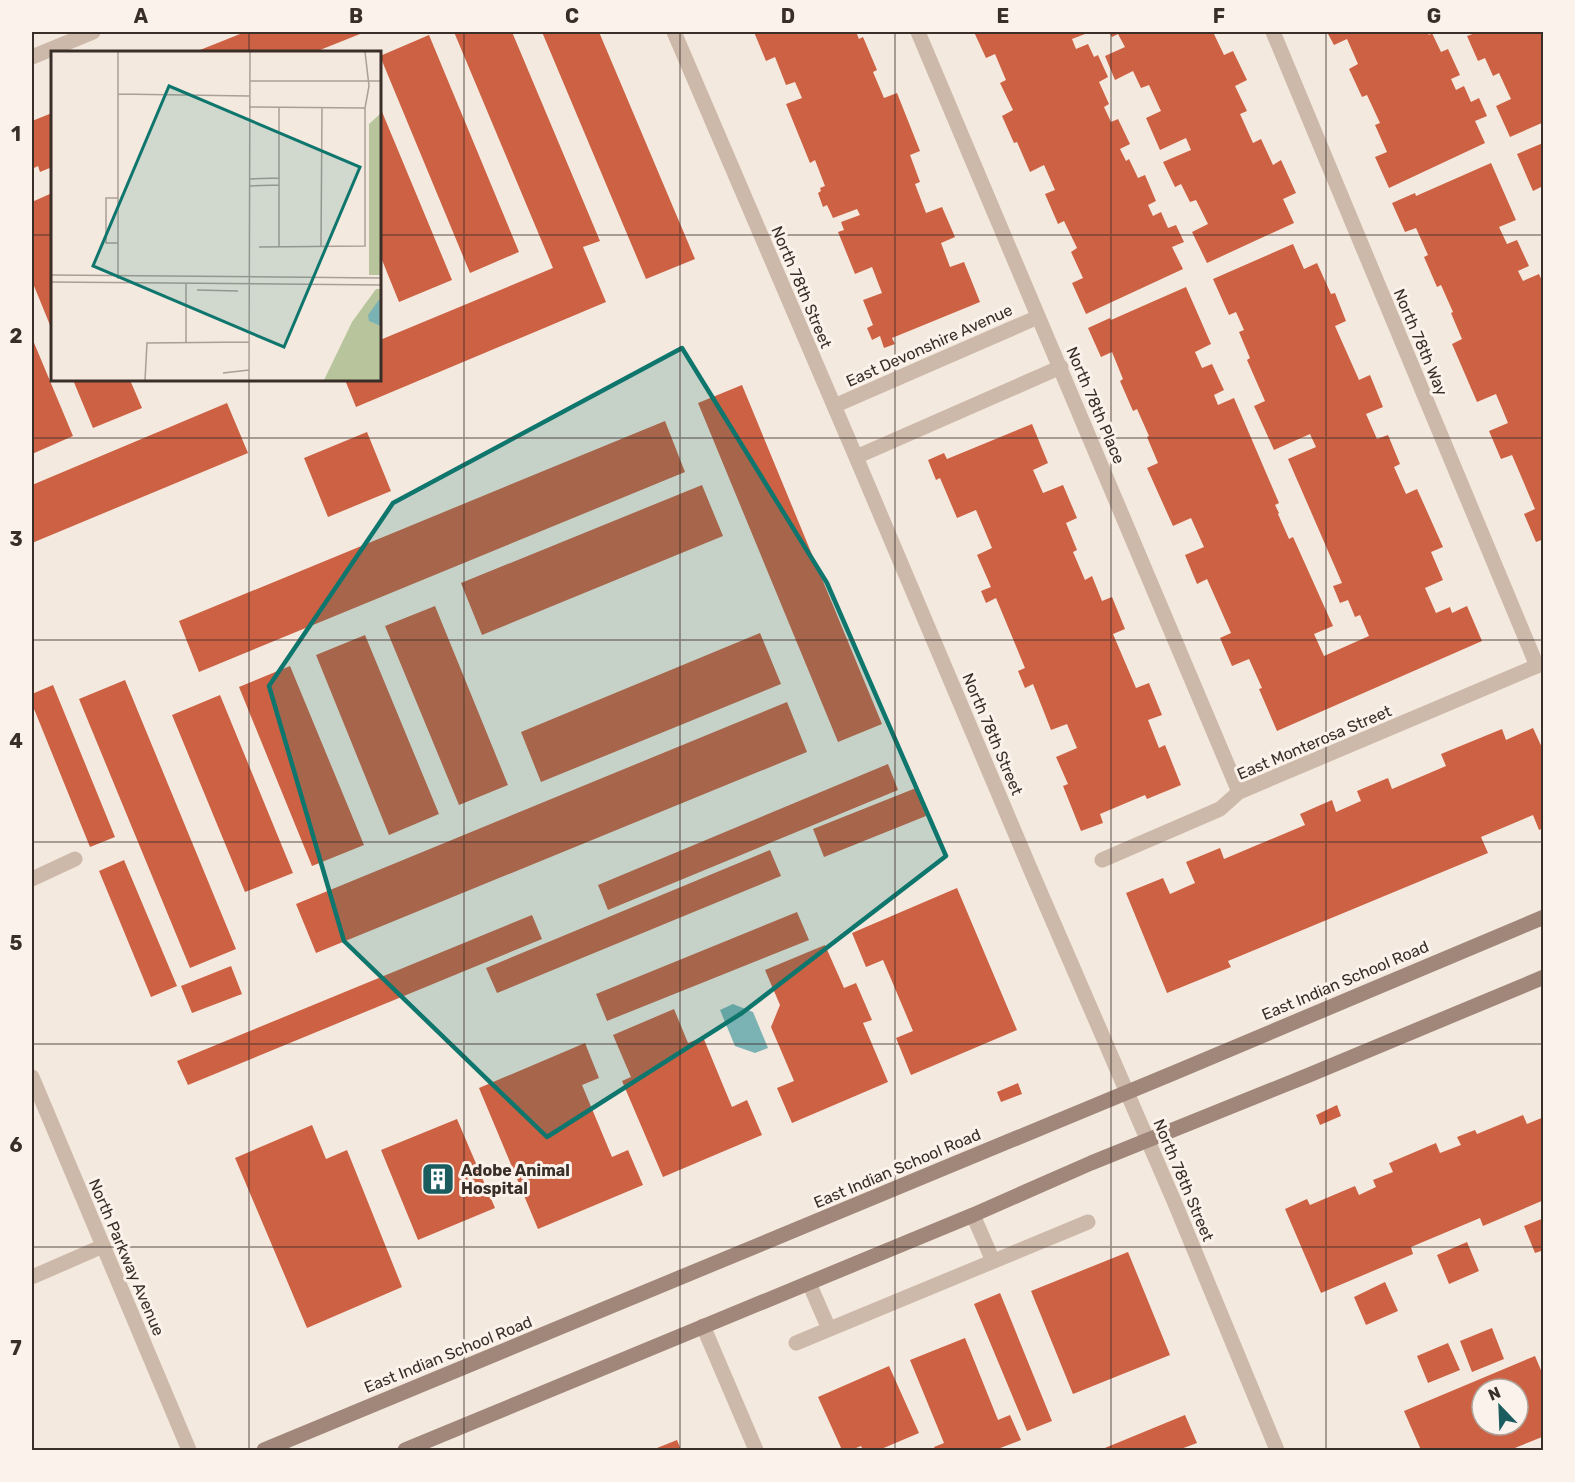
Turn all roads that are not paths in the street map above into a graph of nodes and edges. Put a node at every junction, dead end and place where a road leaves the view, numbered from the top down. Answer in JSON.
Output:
{"nodes":[{"id":1,"x":93,"y":32,"type":"edge"},
{"id":2,"x":674,"y":32,"type":"edge"},
{"id":3,"x":918,"y":32,"type":"edge"},
{"id":4,"x":1273,"y":32,"type":"edge"},
{"id":5,"x":32,"y":57,"type":"edge"},
{"id":6,"x":1038,"y":317,"type":"junction"},
{"id":7,"x":1061,"y":367,"type":"junction"},
{"id":8,"x":834,"y":406,"type":"junction"},
{"id":9,"x":856,"y":457,"type":"junction"},
{"id":10,"x":1540,"y":664,"type":"edge"},
{"id":11,"x":1239,"y":792,"type":"junction"},
{"id":12,"x":75,"y":859,"type":"dead end"},
{"id":13,"x":1102,"y":860,"type":"dead end"},
{"id":14,"x":32,"y":879,"type":"edge"},
{"id":15,"x":1544,"y":917,"type":"edge"},
{"id":16,"x":1544,"y":977,"type":"edge"},
{"id":17,"x":32,"y":1077,"type":"edge"},
{"id":18,"x":1127,"y":1092,"type":"junction"},
{"id":19,"x":1148,"y":1141,"type":"junction"},
{"id":20,"x":973,"y":1215,"type":"junction"},
{"id":21,"x":1088,"y":1222,"type":"dead end"},
{"id":22,"x":103,"y":1246,"type":"junction"},
{"id":23,"x":993,"y":1261,"type":"junction"},
{"id":24,"x":32,"y":1277,"type":"edge"},
{"id":25,"x":809,"y":1283,"type":"junction"},
{"id":26,"x":703,"y":1326,"type":"junction"},
{"id":27,"x":829,"y":1329,"type":"junction"},
{"id":28,"x":796,"y":1343,"type":"dead end"},
{"id":29,"x":189,"y":1450,"type":"edge"},
{"id":30,"x":264,"y":1450,"type":"edge"},
{"id":31,"x":405,"y":1450,"type":"edge"},
{"id":32,"x":756,"y":1450,"type":"edge"},
{"id":33,"x":1277,"y":1450,"type":"edge"}],
"edges":[{"from":1,"to":5,"type":"street"},
{"from":2,"to":8,"type":"street","name":"North 78th Street"},
{"from":3,"to":6,"type":"street","name":"North 78th Place"},
{"from":4,"to":10,"type":"street","name":"North 78th Way"},
{"from":6,"to":7,"type":"street","name":"North 78th Place"},
{"from":6,"to":8,"type":"street","name":"East Devonshire Avenue"},
{"from":7,"to":9,"type":"street"},
{"from":7,"to":11,"type":"street","name":"North 78th Place"},
{"from":8,"to":9,"type":"street","name":"North 78th Street"},
{"from":9,"to":18,"type":"street","name":"North 78th Street"},
{"from":10,"to":11,"type":"street","name":"East Monterosa Street"},
{"from":11,"to":13,"type":"street","name":"East Monterosa Street"},
{"from":12,"to":14,"type":"street"},
{"from":15,"to":18,"type":"main road","name":"East Indian School Road"},
{"from":16,"to":19,"type":"main road"},
{"from":17,"to":22,"type":"street","name":"North Parkway Avenue"},
{"from":18,"to":19,"type":"street","name":"North 78th Street"},
{"from":18,"to":30,"type":"main road","name":"East Indian School Road"},
{"from":19,"to":20,"type":"main road"},
{"from":19,"to":33,"type":"street","name":"North 78th Street"},
{"from":20,"to":23,"type":"street"},
{"from":20,"to":25,"type":"main road"},
{"from":21,"to":23,"type":"street"},
{"from":22,"to":24,"type":"street"},
{"from":22,"to":29,"type":"street","name":"North Parkway Avenue"},
{"from":23,"to":27,"type":"street"},
{"from":25,"to":26,"type":"main road"},
{"from":25,"to":27,"type":"street"},
{"from":26,"to":31,"type":"main road"},
{"from":26,"to":32,"type":"street"},
{"from":27,"to":28,"type":"street"}]}
